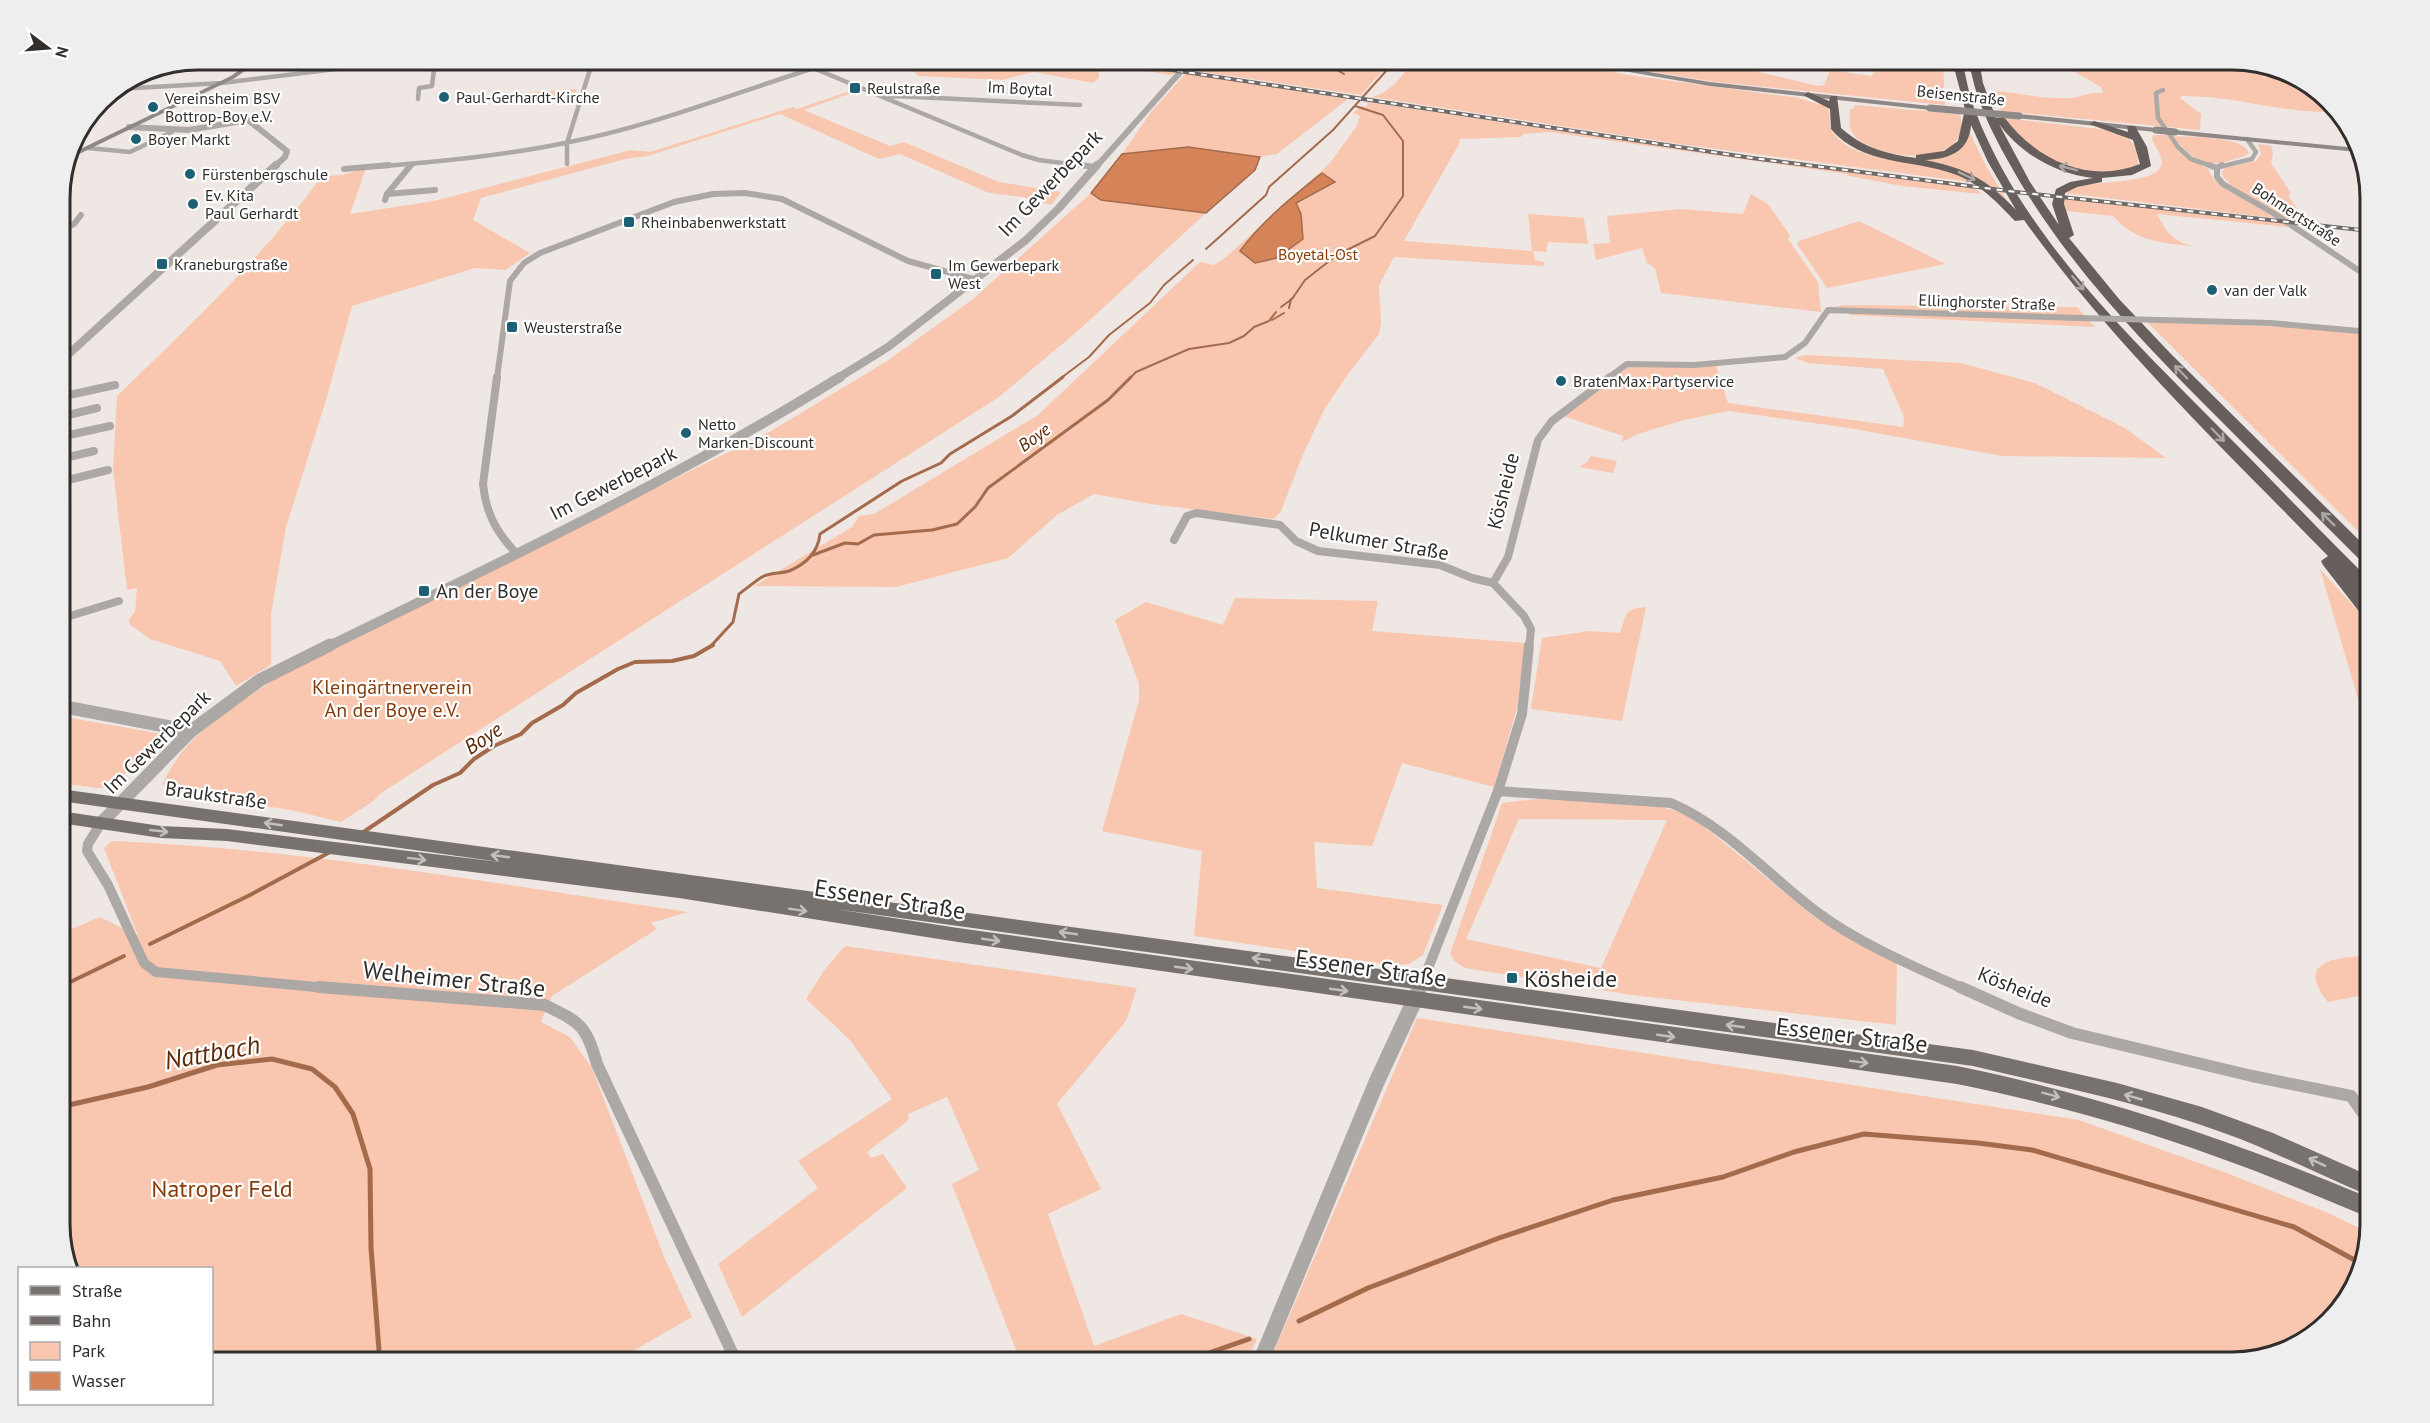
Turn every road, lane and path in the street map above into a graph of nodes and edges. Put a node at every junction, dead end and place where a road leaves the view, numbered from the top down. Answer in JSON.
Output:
{"nodes":[{"id":1,"x":1624,"y":70,"type":"edge"},
{"id":2,"x":1960,"y":70,"type":"edge"},
{"id":3,"x":1977,"y":70,"type":"edge"},
{"id":4,"x":240,"y":71,"type":"edge"},
{"id":5,"x":321,"y":71,"type":"edge"},
{"id":6,"x":434,"y":71,"type":"edge"},
{"id":7,"x":590,"y":71,"type":"edge"},
{"id":8,"x":806,"y":71,"type":"edge"},
{"id":9,"x":820,"y":71,"type":"edge"},
{"id":10,"x":1181,"y":71,"type":"edge"},
{"id":11,"x":222,"y":83,"type":"junction"},
{"id":12,"x":135,"y":88,"type":"edge"},
{"id":13,"x":2163,"y":90,"type":"dead end"},
{"id":14,"x":1808,"y":95,"type":"joint"},
{"id":15,"x":886,"y":98,"type":"junction"},
{"id":16,"x":418,"y":99,"type":"dead end"},
{"id":17,"x":1984,"y":99,"type":"junction"},
{"id":18,"x":1837,"y":101,"type":"junction"},
{"id":19,"x":1080,"y":105,"type":"dead end"},
{"id":20,"x":1969,"y":108,"type":"junction"},
{"id":21,"x":2094,"y":124,"type":"joint"},
{"id":22,"x":129,"y":127,"type":"junction"},
{"id":23,"x":172,"y":132,"type":"junction"},
{"id":24,"x":2136,"y":132,"type":"junction"},
{"id":25,"x":2247,"y":139,"type":"junction"},
{"id":26,"x":567,"y":143,"type":"junction"},
{"id":27,"x":88,"y":148,"type":"junction"},
{"id":28,"x":2350,"y":149,"type":"edge"},
{"id":29,"x":79,"y":152,"type":"edge"},
{"id":30,"x":412,"y":164,"type":"junction"},
{"id":31,"x":567,"y":164,"type":"dead end"},
{"id":32,"x":1094,"y":167,"type":"junction"},
{"id":33,"x":2217,"y":168,"type":"junction"},
{"id":34,"x":344,"y":169,"type":"dead end"},
{"id":35,"x":435,"y":190,"type":"dead end"},
{"id":36,"x":81,"y":215,"type":"dead end"},
{"id":37,"x":71,"y":226,"type":"edge"},
{"id":38,"x":2052,"y":251,"type":"junction"},
{"id":39,"x":2073,"y":251,"type":"junction"},
{"id":40,"x":2359,"y":271,"type":"edge"},
{"id":41,"x":977,"y":280,"type":"junction"},
{"id":42,"x":2359,"y":332,"type":"edge"},
{"id":43,"x":71,"y":352,"type":"edge"},
{"id":44,"x":1627,"y":364,"type":"joint"},
{"id":45,"x":115,"y":385,"type":"dead end"},
{"id":46,"x":71,"y":395,"type":"edge"},
{"id":47,"x":97,"y":408,"type":"dead end"},
{"id":48,"x":71,"y":414,"type":"edge"},
{"id":49,"x":110,"y":426,"type":"dead end"},
{"id":50,"x":71,"y":435,"type":"edge"},
{"id":51,"x":94,"y":451,"type":"dead end"},
{"id":52,"x":71,"y":456,"type":"edge"},
{"id":53,"x":108,"y":470,"type":"dead end"},
{"id":54,"x":71,"y":479,"type":"edge"},
{"id":55,"x":2295,"y":513,"type":"junction"},
{"id":56,"x":1174,"y":540,"type":"dead end"},
{"id":57,"x":2359,"y":549,"type":"edge"},
{"id":58,"x":516,"y":553,"type":"junction"},
{"id":59,"x":2359,"y":579,"type":"edge"},
{"id":60,"x":1493,"y":582,"type":"junction"},
{"id":61,"x":2359,"y":600,"type":"edge"},
{"id":62,"x":119,"y":601,"type":"dead end"},
{"id":63,"x":71,"y":616,"type":"edge"},
{"id":64,"x":71,"y":708,"type":"edge"},
{"id":65,"x":191,"y":730,"type":"junction"},
{"id":66,"x":1498,"y":791,"type":"junction"},
{"id":67,"x":71,"y":796,"type":"edge"},
{"id":68,"x":121,"y":803,"type":"junction"},
{"id":69,"x":71,"y":819,"type":"edge"},
{"id":70,"x":101,"y":824,"type":"junction"},
{"id":71,"x":362,"y":845,"type":"junction"},
{"id":72,"x":1423,"y":981,"type":"junction"},
{"id":73,"x":1415,"y":1000,"type":"junction"},
{"id":74,"x":2360,"y":1109,"type":"edge"},
{"id":75,"x":2360,"y":1181,"type":"edge"},
{"id":76,"x":2360,"y":1204,"type":"edge"},
{"id":77,"x":732,"y":1352,"type":"edge"},
{"id":78,"x":1265,"y":1352,"type":"edge"}],
"edges":[{"from":1,"to":14,"type":"main road"},
{"from":2,"to":20,"type":"highway"},
{"from":3,"to":17,"type":"highway"},
{"from":4,"to":11,"type":"main road"},
{"from":5,"to":11,"type":"street"},
{"from":6,"to":16,"type":"street"},
{"from":7,"to":26,"type":"street"},
{"from":8,"to":26,"type":"street"},
{"from":9,"to":15,"type":"street"},
{"from":10,"to":32,"type":"street","name":"Im Gewerbepark"},
{"from":11,"to":12,"type":"street"},
{"from":11,"to":22,"type":"main road"},
{"from":13,"to":33,"type":"street"},
{"from":14,"to":18,"type":"highway"},
{"from":15,"to":19,"type":"street","name":"Im Boytal"},
{"from":15,"to":32,"type":"street"},
{"from":24,"to":17,"type":"highway","one_way":true},
{"from":17,"to":39,"type":"highway"},
{"from":18,"to":20,"type":"highway"},
{"from":18,"to":21,"type":"main road","name":"Beisenstraße","bridge":true},
{"from":18,"to":38,"type":"highway","one_way":true},
{"from":20,"to":38,"type":"highway"},
{"from":21,"to":24,"type":"highway"},
{"from":22,"to":23,"type":"street"},
{"from":22,"to":27,"type":"main road"},
{"from":23,"to":27,"type":"street"},
{"from":23,"to":43,"type":"street"},
{"from":24,"to":25,"type":"main road","bridge":true},
{"from":24,"to":39,"type":"highway"},
{"from":25,"to":28,"type":"main road"},
{"from":25,"to":33,"type":"street","name":"Bohmertstraße"},
{"from":26,"to":30,"type":"street"},
{"from":26,"to":31,"type":"street"},
{"from":27,"to":29,"type":"main road"},
{"from":30,"to":34,"type":"street"},
{"from":30,"to":35,"type":"street"},
{"from":32,"to":41,"type":"street","name":"Im Gewerbepark"},
{"from":33,"to":40,"type":"street","name":"Bohmertstraße"},
{"from":36,"to":37,"type":"street"},
{"from":38,"to":55,"type":"highway","one_way":true},
{"from":57,"to":39,"type":"highway","one_way":true},
{"from":41,"to":58,"type":"street","name":"Im Gewerbepark"},
{"from":41,"to":58,"type":"street"},
{"from":42,"to":44,"type":"street","name":"Ellinghorster Straße","bridge":true},
{"from":44,"to":60,"type":"street","name":"Kösheide"},
{"from":45,"to":46,"type":"street"},
{"from":47,"to":48,"type":"street"},
{"from":49,"to":50,"type":"street"},
{"from":51,"to":52,"type":"street"},
{"from":53,"to":54,"type":"street"},
{"from":55,"to":59,"type":"highway"},
{"from":55,"to":61,"type":"highway"},
{"from":56,"to":60,"type":"street","name":"Pelkumer Straße"},
{"from":58,"to":65,"type":"street","name":"Im Gewerbepark"},
{"from":60,"to":66,"type":"street"},
{"from":62,"to":63,"type":"street"},
{"from":64,"to":65,"type":"street"},
{"from":65,"to":68,"type":"street","name":"Im Gewerbepark"},
{"from":66,"to":72,"type":"street"},
{"from":66,"to":74,"type":"street","name":"Kösheide"},
{"from":67,"to":68,"type":"main road","name":"Braukstraße"},
{"from":68,"to":70,"type":"street","name":"Im Gewerbepark"},
{"from":71,"to":68,"type":"main road","name":"Braukstraße","one_way":true},
{"from":69,"to":70,"type":"main road","name":"Braukstraße"},
{"from":70,"to":71,"type":"main road","name":"Braukstraße","one_way":true},
{"from":70,"to":77,"type":"street","name":"Welheimer Straße"},
{"from":72,"to":71,"type":"main road","name":"Essener Straße","one_way":true},
{"from":71,"to":73,"type":"main road","name":"Essener Straße","one_way":true},
{"from":72,"to":73,"type":"street"},
{"from":75,"to":72,"type":"main road","name":"Essener Straße","one_way":true},
{"from":73,"to":76,"type":"main road","name":"Essener Straße","one_way":true},
{"from":73,"to":78,"type":"street"}]}
